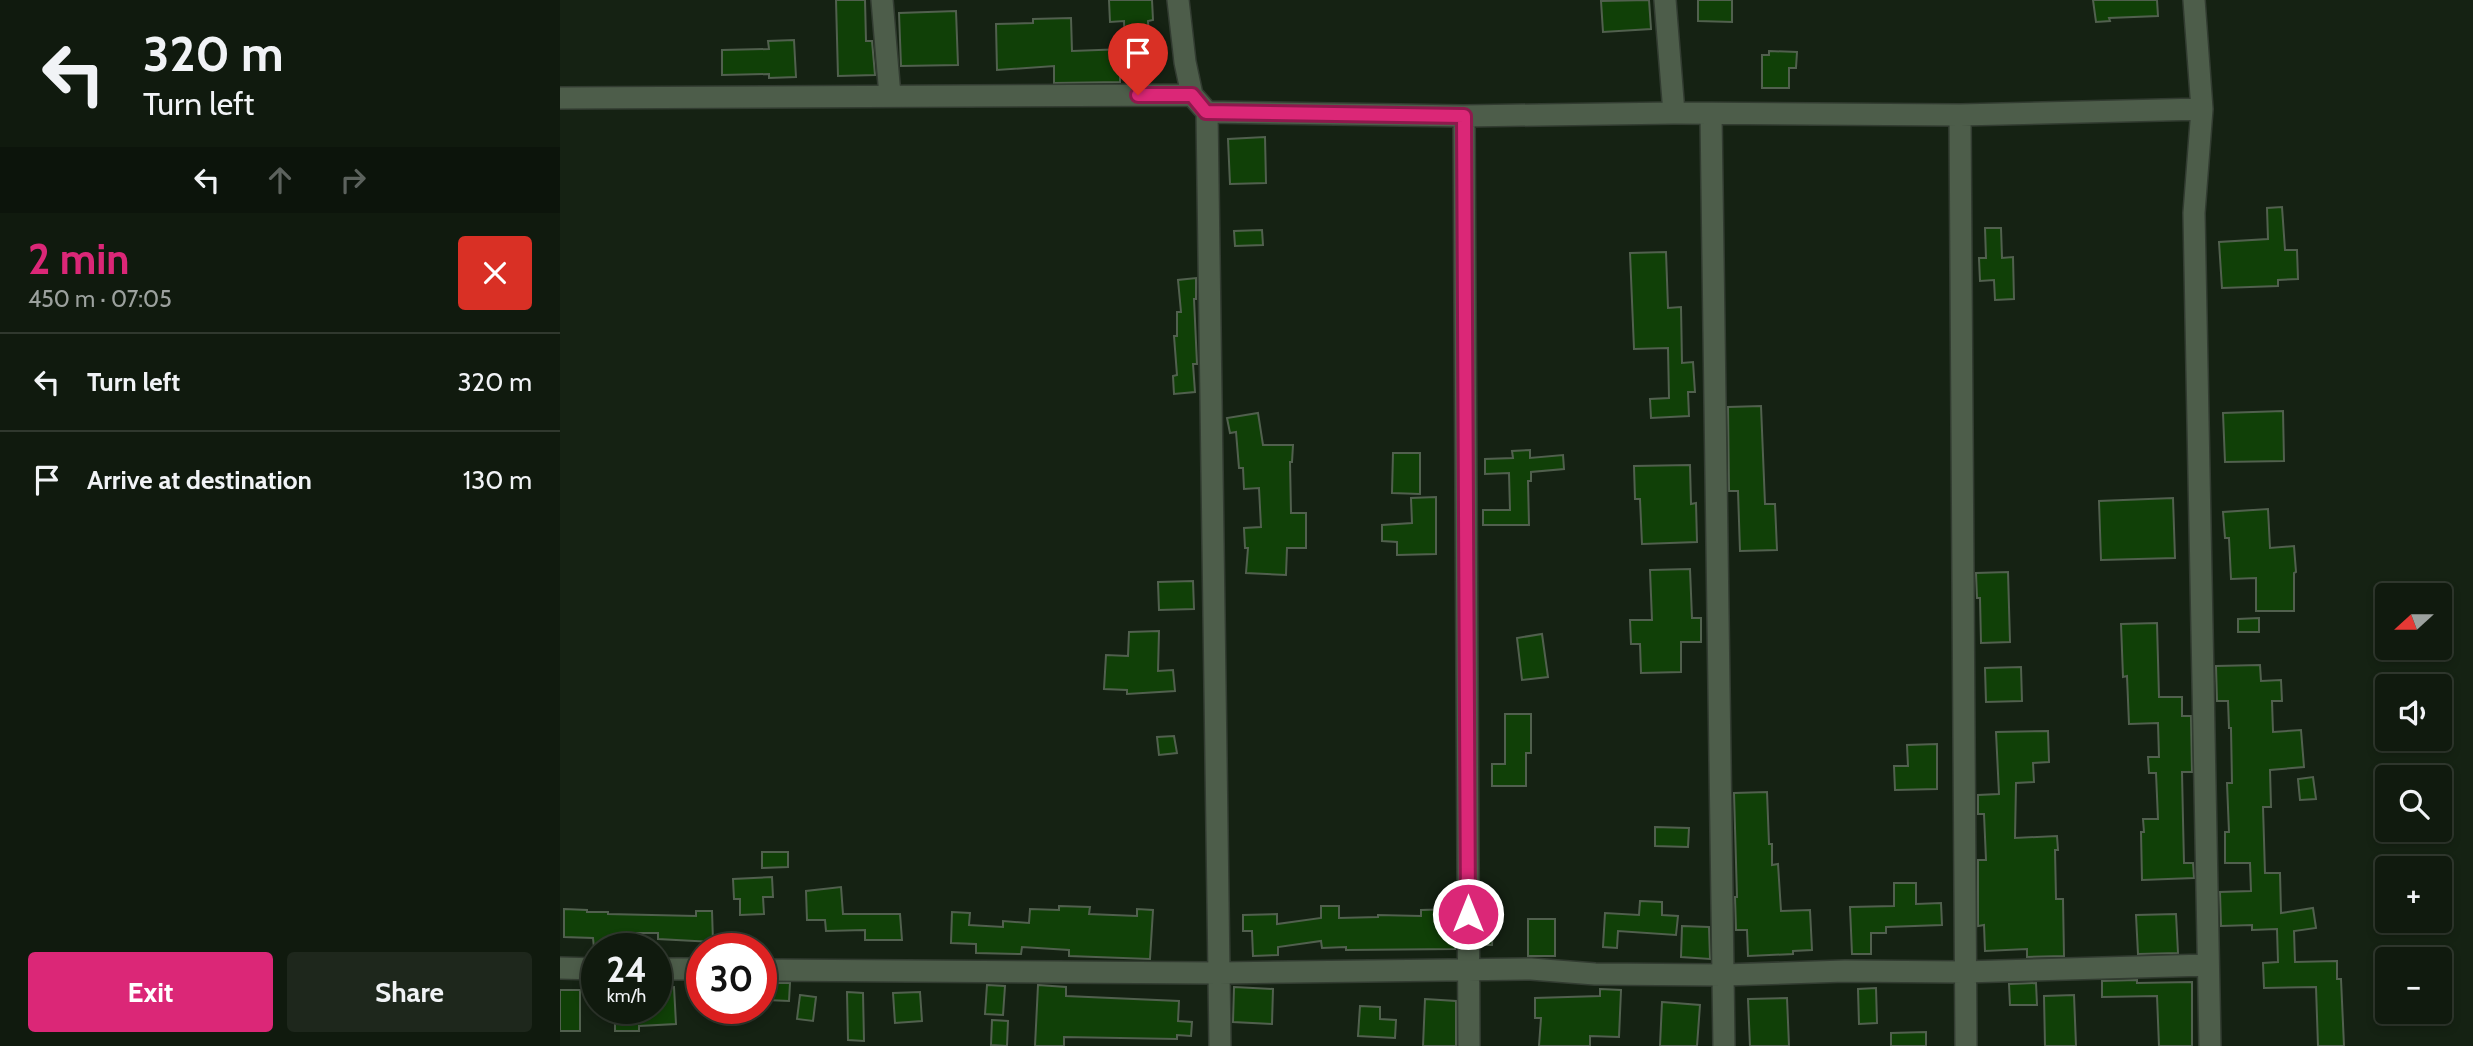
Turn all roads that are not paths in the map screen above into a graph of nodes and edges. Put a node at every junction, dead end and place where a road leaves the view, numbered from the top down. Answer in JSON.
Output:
{"nodes":[{"id":1,"x":882,"y":0,"type":"edge"},
{"id":2,"x":1178,"y":0,"type":"edge"},
{"id":3,"x":1665,"y":0,"type":"edge"},
{"id":4,"x":2194,"y":0,"type":"edge"},
{"id":5,"x":1192,"y":95,"type":"junction"},
{"id":6,"x":890,"y":96,"type":"junction"},
{"id":7,"x":560,"y":98,"type":"edge"},
{"id":8,"x":2202,"y":109,"type":"junction"},
{"id":9,"x":1206,"y":112,"type":"junction"},
{"id":10,"x":1674,"y":113,"type":"junction"},
{"id":11,"x":1711,"y":115,"type":"junction"},
{"id":12,"x":1960,"y":115,"type":"junction"},
{"id":13,"x":1464,"y":116,"type":"junction"},
{"id":14,"x":2207,"y":965,"type":"junction"},
{"id":15,"x":560,"y":968,"type":"edge"},
{"id":16,"x":581,"y":968,"type":"edge"},
{"id":17,"x":1468,"y":969,"type":"junction"},
{"id":18,"x":777,"y":970,"type":"edge"},
{"id":19,"x":1219,"y":972,"type":"junction"},
{"id":20,"x":1964,"y":972,"type":"junction"},
{"id":21,"x":1723,"y":975,"type":"junction"},
{"id":22,"x":1220,"y":1046,"type":"edge"},
{"id":23,"x":1469,"y":1046,"type":"edge"},
{"id":24,"x":1724,"y":1046,"type":"edge"},
{"id":25,"x":1966,"y":1046,"type":"edge"},
{"id":26,"x":2210,"y":1046,"type":"edge"}],
"edges":[{"from":1,"to":6,"type":"street"},
{"from":2,"to":5,"type":"street"},
{"from":3,"to":10,"type":"street"},
{"from":4,"to":8,"type":"street"},
{"from":5,"to":6,"type":"street"},
{"from":5,"to":9,"type":"street"},
{"from":6,"to":7,"type":"street"},
{"from":8,"to":12,"type":"street"},
{"from":8,"to":14,"type":"street"},
{"from":9,"to":13,"type":"street"},
{"from":9,"to":19,"type":"street"},
{"from":10,"to":11,"type":"street"},
{"from":10,"to":13,"type":"street"},
{"from":11,"to":12,"type":"street"},
{"from":11,"to":21,"type":"street"},
{"from":12,"to":20,"type":"street"},
{"from":13,"to":17,"type":"street"},
{"from":14,"to":20,"type":"street"},
{"from":14,"to":26,"type":"street"},
{"from":15,"to":16,"type":"street"},
{"from":17,"to":19,"type":"street"},
{"from":17,"to":21,"type":"street"},
{"from":17,"to":23,"type":"street"},
{"from":18,"to":19,"type":"street"},
{"from":19,"to":22,"type":"street"},
{"from":20,"to":21,"type":"street"},
{"from":20,"to":25,"type":"street"},
{"from":21,"to":24,"type":"street"}]}
